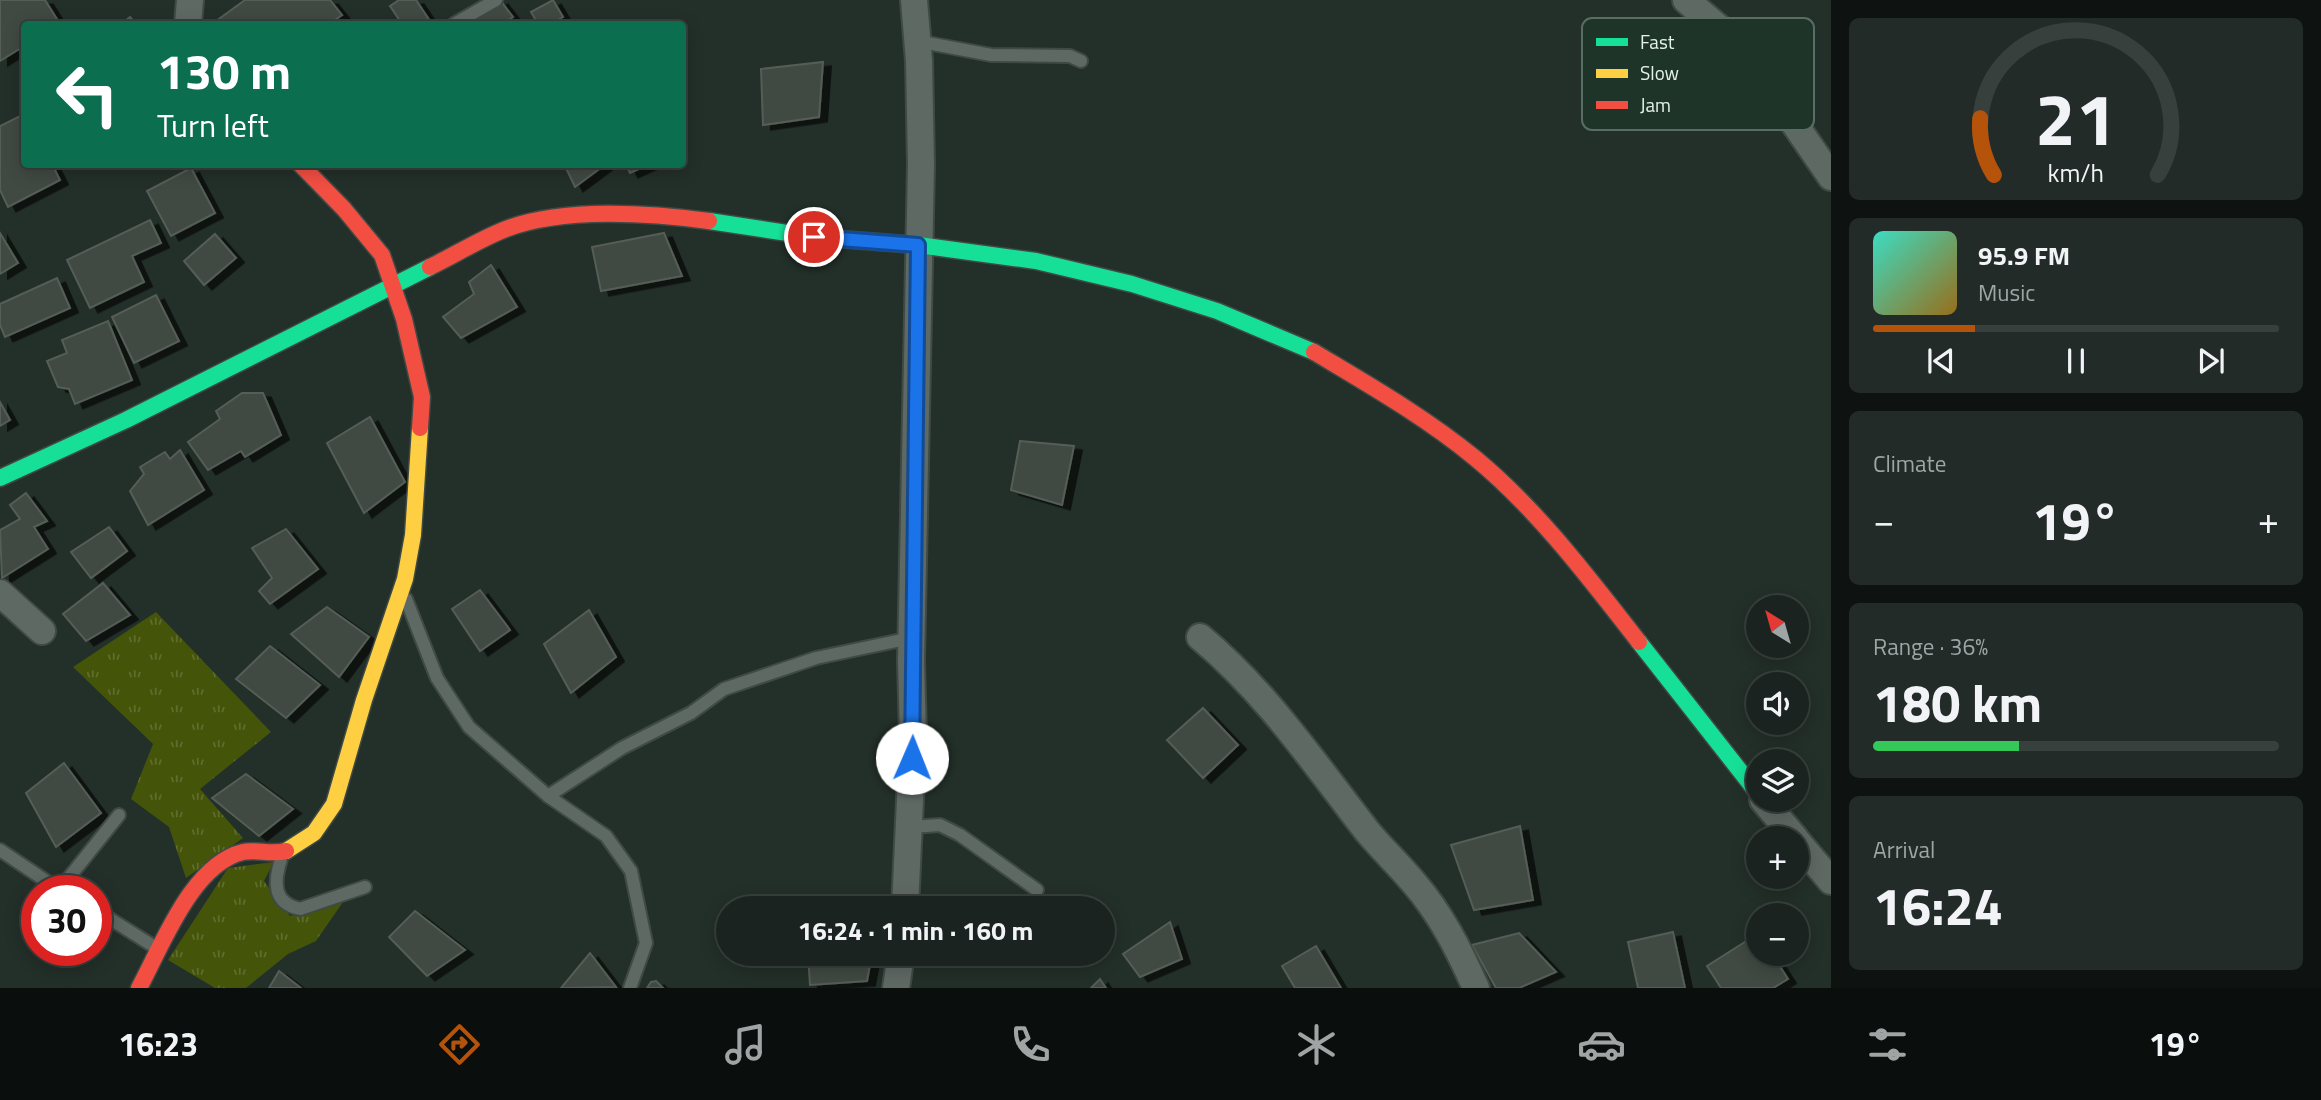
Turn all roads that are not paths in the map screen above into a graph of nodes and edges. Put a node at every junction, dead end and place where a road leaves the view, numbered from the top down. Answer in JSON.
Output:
{"nodes":[{"id":1,"x":190,"y":0,"type":"edge"},
{"id":2,"x":496,"y":0,"type":"edge"},
{"id":3,"x":914,"y":0,"type":"edge"},
{"id":4,"x":1686,"y":0,"type":"edge"},
{"id":5,"x":1707,"y":18,"type":"edge"},
{"id":6,"x":188,"y":21,"type":"edge"},
{"id":7,"x":459,"y":21,"type":"edge"},
{"id":8,"x":917,"y":41,"type":"junction"},
{"id":9,"x":1081,"y":61,"type":"dead end"},
{"id":10,"x":1798,"y":130,"type":"edge"},
{"id":11,"x":304,"y":168,"type":"edge"},
{"id":12,"x":1831,"y":177,"type":"edge"},
{"id":13,"x":918,"y":245,"type":"junction"},
{"id":14,"x":394,"y":284,"type":"junction"},
{"id":15,"x":0,"y":478,"type":"edge"},
{"id":16,"x":402,"y":589,"type":"junction"},
{"id":17,"x":0,"y":593,"type":"edge"},
{"id":18,"x":41,"y":631,"type":"dead end"},
{"id":19,"x":1200,"y":637,"type":"dead end"},
{"id":20,"x":911,"y":638,"type":"junction"},
{"id":21,"x":1746,"y":778,"type":"edge"},
{"id":22,"x":548,"y":796,"type":"junction"},
{"id":23,"x":1773,"y":812,"type":"edge"},
{"id":24,"x":120,"y":815,"type":"dead end"},
{"id":25,"x":1784,"y":826,"type":"edge"},
{"id":26,"x":910,"y":827,"type":"junction"},
{"id":27,"x":0,"y":850,"type":"edge"},
{"id":28,"x":284,"y":852,"type":"junction"},
{"id":29,"x":1809,"y":855,"type":"edge"},
{"id":30,"x":38,"y":875,"type":"edge"},
{"id":31,"x":72,"y":875,"type":"edge"},
{"id":32,"x":1831,"y":881,"type":"edge"},
{"id":33,"x":365,"y":887,"type":"dead end"},
{"id":34,"x":1037,"y":890,"type":"dead end"},
{"id":35,"x":906,"y":896,"type":"edge"},
{"id":36,"x":112,"y":920,"type":"edge"},
{"id":37,"x":158,"y":949,"type":"junction"},
{"id":38,"x":899,"y":966,"type":"edge"},
{"id":39,"x":139,"y":988,"type":"edge"},
{"id":40,"x":630,"y":988,"type":"edge"},
{"id":41,"x":896,"y":988,"type":"edge"},
{"id":42,"x":1476,"y":988,"type":"edge"}],
"edges":[{"from":1,"to":6,"type":"street"},
{"from":2,"to":7,"type":"lane"},
{"from":3,"to":8,"type":"street"},
{"from":4,"to":5,"type":"street"},
{"from":8,"to":9,"type":"lane"},
{"from":8,"to":13,"type":"street"},
{"from":10,"to":12,"type":"street"},
{"from":11,"to":14,"type":"street"},
{"from":13,"to":14,"type":"street"},
{"from":13,"to":20,"type":"street"},
{"from":13,"to":21,"type":"street"},
{"from":14,"to":15,"type":"street"},
{"from":14,"to":16,"type":"street"},
{"from":16,"to":22,"type":"lane"},
{"from":16,"to":28,"type":"street"},
{"from":17,"to":18,"type":"street"},
{"from":19,"to":42,"type":"street"},
{"from":20,"to":22,"type":"lane"},
{"from":20,"to":26,"type":"street"},
{"from":22,"to":40,"type":"lane"},
{"from":23,"to":25,"type":"street"},
{"from":24,"to":31,"type":"lane"},
{"from":26,"to":34,"type":"lane"},
{"from":26,"to":35,"type":"street"},
{"from":27,"to":30,"type":"lane"},
{"from":28,"to":33,"type":"lane"},
{"from":28,"to":37,"type":"street"},
{"from":29,"to":32,"type":"street"},
{"from":36,"to":37,"type":"lane"},
{"from":37,"to":39,"type":"street"},
{"from":38,"to":41,"type":"street"}]}
